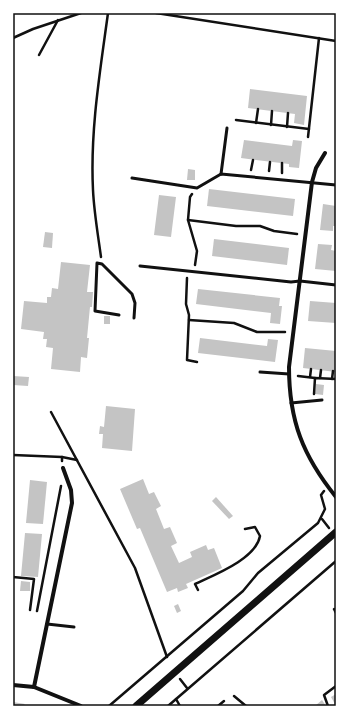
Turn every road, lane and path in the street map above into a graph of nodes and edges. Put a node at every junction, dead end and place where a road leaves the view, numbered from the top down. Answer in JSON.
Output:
{"nodes":[{"id":1,"x":81,"y":13,"type":"edge"},
{"id":2,"x":108,"y":13,"type":"edge"},
{"id":3,"x":156,"y":13,"type":"edge"},
{"id":4,"x":58,"y":20,"type":"junction"},
{"id":5,"x":13,"y":38,"type":"edge"},
{"id":6,"x":319,"y":38,"type":"junction"},
{"id":7,"x":336,"y":41,"type":"edge"},
{"id":8,"x":39,"y":55,"type":"dead end"},
{"id":9,"x":258,"y":109,"type":"dead end"},
{"id":10,"x":272,"y":111,"type":"dead end"},
{"id":11,"x":288,"y":113,"type":"dead end"},
{"id":12,"x":236,"y":120,"type":"dead end"},
{"id":13,"x":256,"y":123,"type":"junction"},
{"id":14,"x":271,"y":124,"type":"junction"},
{"id":15,"x":287,"y":126,"type":"junction"},
{"id":16,"x":227,"y":128,"type":"dead end"},
{"id":17,"x":309,"y":129,"type":"junction"},
{"id":18,"x":308,"y":137,"type":"dead end"},
{"id":19,"x":324,"y":153,"type":"dead end"},
{"id":20,"x":221,"y":174,"type":"junction"},
{"id":21,"x":132,"y":178,"type":"dead end"},
{"id":22,"x":312,"y":182,"type":"junction"},
{"id":23,"x":336,"y":185,"type":"edge"},
{"id":24,"x":197,"y":188,"type":"junction"},
{"id":25,"x":188,"y":220,"type":"junction"},
{"id":26,"x":297,"y":234,"type":"dead end"},
{"id":27,"x":102,"y":264,"type":"junction"},
{"id":28,"x":140,"y":266,"type":"dead end"},
{"id":29,"x":188,"y":271,"type":"junction"},
{"id":30,"x":194,"y":272,"type":"junction"},
{"id":31,"x":300,"y":281,"type":"junction"},
{"id":32,"x":336,"y":285,"type":"edge"},
{"id":33,"x":119,"y":315,"type":"dead end"},
{"id":34,"x":134,"y":318,"type":"dead end"},
{"id":35,"x":189,"y":320,"type":"junction"},
{"id":36,"x":285,"y":332,"type":"dead end"},
{"id":37,"x":197,"y":362,"type":"dead end"},
{"id":38,"x":311,"y":369,"type":"dead end"},
{"id":39,"x":321,"y":370,"type":"dead end"},
{"id":40,"x":260,"y":372,"type":"dead end"},
{"id":41,"x":333,"y":372,"type":"dead end"},
{"id":42,"x":289,"y":375,"type":"junction"},
{"id":43,"x":310,"y":377,"type":"junction"},
{"id":44,"x":315,"y":378,"type":"junction"},
{"id":45,"x":320,"y":378,"type":"junction"},
{"id":46,"x":334,"y":379,"type":"edge"},
{"id":47,"x":322,"y":400,"type":"dead end"},
{"id":48,"x":313,"y":401,"type":"junction"},
{"id":49,"x":291,"y":403,"type":"junction"},
{"id":50,"x":51,"y":412,"type":"dead end"},
{"id":51,"x":13,"y":455,"type":"edge"},
{"id":52,"x":62,"y":457,"type":"junction"},
{"id":53,"x":77,"y":460,"type":"junction"},
{"id":54,"x":63,"y":468,"type":"joint"},
{"id":55,"x":61,"y":484,"type":"dead end"},
{"id":56,"x":321,"y":495,"type":"dead end"},
{"id":57,"x":336,"y":497,"type":"edge"},
{"id":58,"x":245,"y":529,"type":"dead end"},
{"id":59,"x":336,"y":532,"type":"edge"},
{"id":60,"x":336,"y":561,"type":"edge"},
{"id":61,"x":13,"y":577,"type":"edge"},
{"id":62,"x":198,"y":590,"type":"dead end"},
{"id":63,"x":334,"y":609,"type":"dead end"},
{"id":64,"x":30,"y":610,"type":"dead end"},
{"id":65,"x":37,"y":611,"type":"dead end"},
{"id":66,"x":336,"y":613,"type":"edge"},
{"id":67,"x":47,"y":624,"type":"junction"},
{"id":68,"x":74,"y":627,"type":"dead end"},
{"id":69,"x":167,"y":657,"type":"junction"},
{"id":70,"x":13,"y":685,"type":"edge"},
{"id":71,"x":336,"y":686,"type":"edge"},
{"id":72,"x":34,"y":687,"type":"junction"},
{"id":73,"x":234,"y":696,"type":"dead end"},
{"id":74,"x":176,"y":699,"type":"junction"},
{"id":75,"x":224,"y":701,"type":"dead end"},
{"id":76,"x":81,"y":706,"type":"edge"},
{"id":77,"x":109,"y":706,"type":"edge"},
{"id":78,"x":136,"y":706,"type":"edge"},
{"id":79,"x":168,"y":706,"type":"edge"},
{"id":80,"x":180,"y":706,"type":"edge"},
{"id":81,"x":218,"y":706,"type":"edge"},
{"id":82,"x":246,"y":706,"type":"edge"},
{"id":83,"x":328,"y":706,"type":"edge"}],
"edges":[{"from":1,"to":4,"type":"path"},
{"from":2,"to":27,"type":"path"},
{"from":3,"to":6,"type":"path"},
{"from":4,"to":5,"type":"path"},
{"from":4,"to":8,"type":"path"},
{"from":6,"to":7,"type":"path"},
{"from":6,"to":17,"type":"path"},
{"from":9,"to":13,"type":"path"},
{"from":10,"to":14,"type":"path"},
{"from":11,"to":15,"type":"path"},
{"from":12,"to":13,"type":"path"},
{"from":13,"to":14,"type":"path"},
{"from":14,"to":15,"type":"path"},
{"from":15,"to":17,"type":"path"},
{"from":16,"to":20,"type":"lane"},
{"from":17,"to":18,"type":"path"},
{"from":19,"to":22,"type":"street"},
{"from":20,"to":22,"type":"lane"},
{"from":20,"to":24,"type":"lane"},
{"from":21,"to":24,"type":"lane"},
{"from":22,"to":23,"type":"lane"},
{"from":22,"to":31,"type":"street"},
{"from":24,"to":25,"type":"path"},
{"from":25,"to":26,"type":"path"},
{"from":25,"to":30,"type":"path"},
{"from":27,"to":33,"type":"lane"},
{"from":27,"to":34,"type":"lane"},
{"from":28,"to":29,"type":"lane"},
{"from":29,"to":30,"type":"lane"},
{"from":29,"to":35,"type":"path"},
{"from":30,"to":31,"type":"lane"},
{"from":31,"to":32,"type":"lane"},
{"from":31,"to":42,"type":"street"},
{"from":35,"to":36,"type":"path"},
{"from":35,"to":37,"type":"path"},
{"from":38,"to":43,"type":"path"},
{"from":39,"to":45,"type":"path"},
{"from":40,"to":42,"type":"lane"},
{"from":41,"to":46,"type":"path"},
{"from":42,"to":43,"type":"path"},
{"from":42,"to":49,"type":"street"},
{"from":43,"to":44,"type":"path"},
{"from":44,"to":45,"type":"path"},
{"from":44,"to":48,"type":"path"},
{"from":45,"to":46,"type":"path"},
{"from":47,"to":48,"type":"lane"},
{"from":48,"to":49,"type":"lane"},
{"from":49,"to":57,"type":"street"},
{"from":50,"to":53,"type":"path"},
{"from":51,"to":52,"type":"path"},
{"from":52,"to":53,"type":"path"},
{"from":52,"to":54,"type":"path"},
{"from":53,"to":69,"type":"path"},
{"from":54,"to":67,"type":"street"},
{"from":55,"to":65,"type":"path"},
{"from":56,"to":69,"type":"path"},
{"from":58,"to":62,"type":"path"},
{"from":59,"to":78,"type":"street"},
{"from":60,"to":74,"type":"path"},
{"from":61,"to":64,"type":"path"},
{"from":63,"to":66,"type":"path"},
{"from":67,"to":68,"type":"lane"},
{"from":67,"to":72,"type":"street"},
{"from":69,"to":77,"type":"path"},
{"from":70,"to":72,"type":"street"},
{"from":71,"to":83,"type":"path"},
{"from":72,"to":76,"type":"street"},
{"from":73,"to":82,"type":"path"},
{"from":74,"to":79,"type":"path"},
{"from":74,"to":80,"type":"path"},
{"from":75,"to":81,"type":"path"}]}
